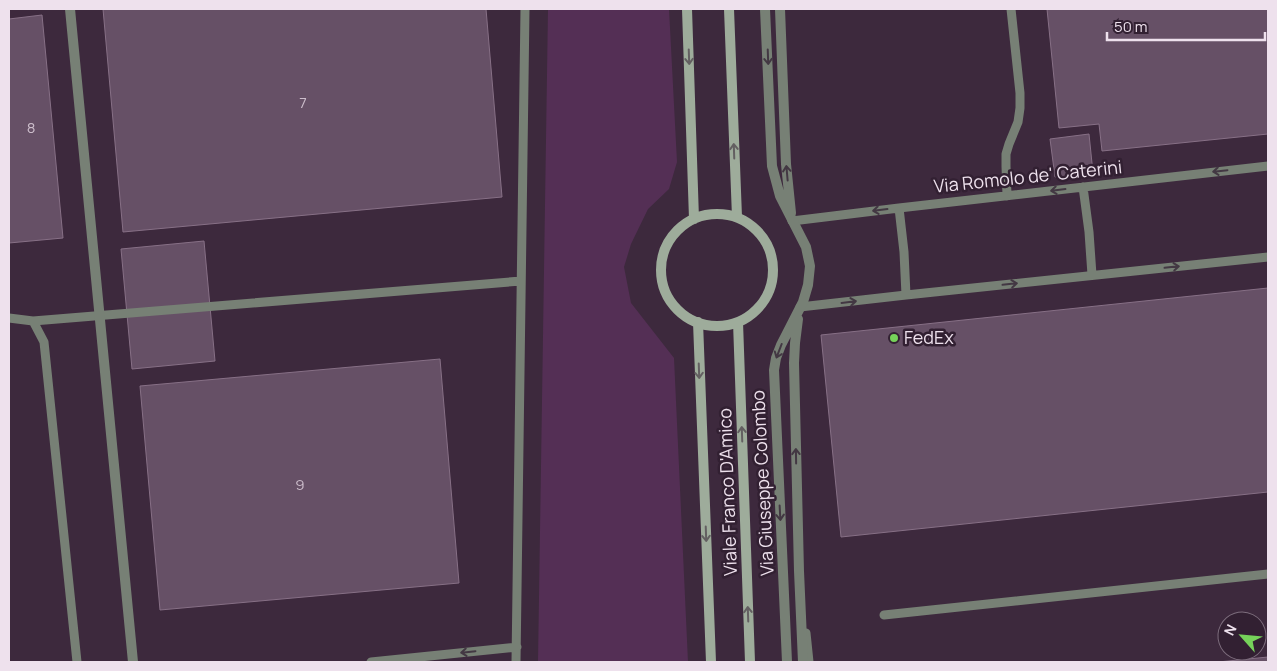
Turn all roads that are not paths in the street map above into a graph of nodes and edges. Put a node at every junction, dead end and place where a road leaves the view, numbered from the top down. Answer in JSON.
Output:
{"nodes":[{"id":1,"x":70,"y":9,"type":"edge"},
{"id":2,"x":525,"y":9,"type":"edge"},
{"id":3,"x":687,"y":9,"type":"edge"},
{"id":4,"x":729,"y":9,"type":"edge"},
{"id":5,"x":766,"y":9,"type":"edge"},
{"id":6,"x":780,"y":9,"type":"edge"},
{"id":7,"x":1011,"y":9,"type":"edge"},
{"id":8,"x":1268,"y":166,"type":"edge"},
{"id":9,"x":1083,"y":187,"type":"junction"},
{"id":10,"x":1007,"y":196,"type":"junction"},
{"id":11,"x":899,"y":208,"type":"junction"},
{"id":12,"x":737,"y":217,"type":"junction"},
{"id":13,"x":694,"y":219,"type":"junction"},
{"id":14,"x":792,"y":221,"type":"junction"},
{"id":15,"x":1268,"y":257,"type":"edge"},
{"id":16,"x":1092,"y":275,"type":"junction"},
{"id":17,"x":521,"y":281,"type":"junction"},
{"id":18,"x":906,"y":295,"type":"junction"},
{"id":19,"x":800,"y":307,"type":"junction"},
{"id":20,"x":9,"y":318,"type":"edge"},
{"id":21,"x":33,"y":321,"type":"junction"},
{"id":22,"x":698,"y":322,"type":"junction"},
{"id":23,"x":738,"y":322,"type":"junction"},
{"id":24,"x":799,"y":572,"type":"junction"},
{"id":25,"x":1268,"y":574,"type":"edge"},
{"id":26,"x":884,"y":615,"type":"dead end"},
{"id":27,"x":517,"y":647,"type":"junction"},
{"id":28,"x":77,"y":662,"type":"edge"},
{"id":29,"x":133,"y":662,"type":"edge"},
{"id":30,"x":371,"y":662,"type":"edge"},
{"id":31,"x":516,"y":662,"type":"edge"},
{"id":32,"x":710,"y":662,"type":"edge"},
{"id":33,"x":750,"y":662,"type":"edge"},
{"id":34,"x":787,"y":662,"type":"edge"},
{"id":35,"x":803,"y":662,"type":"edge"},
{"id":36,"x":809,"y":662,"type":"edge"}],
"edges":[{"from":1,"to":29,"type":"street","bridge":true},
{"from":2,"to":17,"type":"lane"},
{"from":3,"to":13,"type":"street","one_way":true},
{"from":12,"to":4,"type":"street","one_way":true},
{"from":5,"to":14,"type":"street","name":"Via Giuseppe Colombo","one_way":true},
{"from":14,"to":6,"type":"street","name":"Via Giuseppe Colombo","one_way":true},
{"from":7,"to":10,"type":"lane"},
{"from":8,"to":9,"type":"lane","name":"Via Romolo de' Caterini","one_way":true},
{"from":9,"to":10,"type":"lane","name":"Via Romolo de' Caterini","one_way":true},
{"from":9,"to":16,"type":"lane"},
{"from":10,"to":11,"type":"lane","name":"Via Romolo de' Caterini"},
{"from":11,"to":14,"type":"lane","name":"Via Romolo de' Caterini","one_way":true},
{"from":11,"to":18,"type":"lane"},
{"from":12,"to":13,"type":"street"},
{"from":12,"to":23,"type":"street"},
{"from":13,"to":22,"type":"street"},
{"from":14,"to":19,"type":"street","name":"Via Giuseppe Colombo"},
{"from":16,"to":15,"type":"lane","one_way":true},
{"from":18,"to":16,"type":"lane","one_way":true},
{"from":17,"to":21,"type":"lane"},
{"from":17,"to":27,"type":"lane"},
{"from":19,"to":18,"type":"lane","one_way":true},
{"from":24,"to":19,"type":"street","name":"Via Giuseppe Colombo","one_way":true},
{"from":19,"to":34,"type":"street","name":"Via Giuseppe Colombo","one_way":true},
{"from":20,"to":21,"type":"lane"},
{"from":21,"to":28,"type":"lane"},
{"from":22,"to":23,"type":"street"},
{"from":22,"to":32,"type":"street","name":"Viale Franco D'Amico","one_way":true},
{"from":33,"to":23,"type":"street","name":"Viale Franco D'Amico","one_way":true},
{"from":24,"to":35,"type":"street","name":"Via Giuseppe Colombo"},
{"from":24,"to":36,"type":"lane"},
{"from":25,"to":26,"type":"lane"},
{"from":27,"to":30,"type":"lane","one_way":true},
{"from":27,"to":31,"type":"lane"}]}
